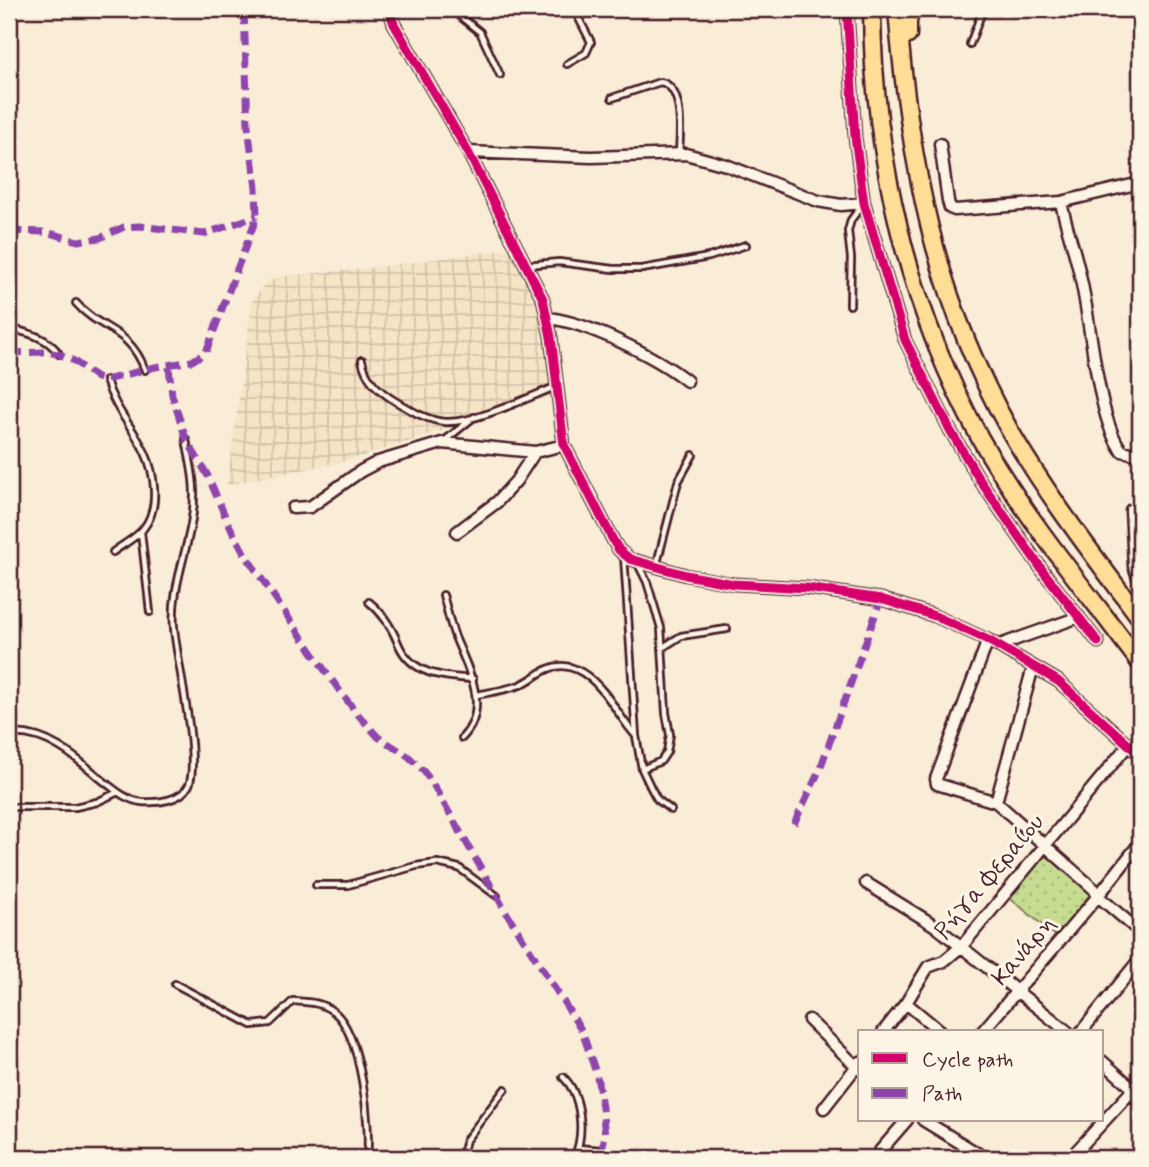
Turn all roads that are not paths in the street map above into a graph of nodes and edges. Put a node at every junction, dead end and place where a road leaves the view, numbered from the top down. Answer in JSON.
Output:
{"nodes":[{"id":1,"x":389,"y":9,"type":"edge"},
{"id":2,"x":451,"y":9,"type":"edge"},
{"id":3,"x":575,"y":9,"type":"edge"},
{"id":4,"x":847,"y":9,"type":"edge"},
{"id":5,"x":872,"y":9,"type":"edge"},
{"id":6,"x":897,"y":9,"type":"edge"},
{"id":7,"x":912,"y":9,"type":"edge"},
{"id":8,"x":983,"y":9,"type":"edge"},
{"id":9,"x":970,"y":44,"type":"dead end"},
{"id":10,"x":567,"y":64,"type":"dead end"},
{"id":11,"x":903,"y":68,"type":"junction"},
{"id":12,"x":500,"y":75,"type":"dead end"},
{"id":13,"x":612,"y":98,"type":"dead end"},
{"id":14,"x":940,"y":144,"type":"dead end"},
{"id":15,"x":468,"y":152,"type":"junction"},
{"id":16,"x":679,"y":154,"type":"junction"},
{"id":17,"x":1140,"y":183,"type":"edge"},
{"id":18,"x":1061,"y":202,"type":"junction"},
{"id":19,"x":864,"y":203,"type":"junction"},
{"id":20,"x":746,"y":245,"type":"dead end"},
{"id":21,"x":526,"y":265,"type":"junction"},
{"id":22,"x":76,"y":303,"type":"dead end"},
{"id":23,"x":850,"y":305,"type":"dead end"},
{"id":24,"x":548,"y":318,"type":"junction"},
{"id":25,"x":9,"y":328,"type":"edge"},
{"id":26,"x":59,"y":354,"type":"dead end"},
{"id":27,"x":362,"y":360,"type":"dead end"},
{"id":28,"x":145,"y":370,"type":"dead end"},
{"id":29,"x":106,"y":380,"type":"dead end"},
{"id":30,"x":687,"y":381,"type":"dead end"},
{"id":31,"x":556,"y":386,"type":"junction"},
{"id":32,"x":476,"y":416,"type":"junction"},
{"id":33,"x":186,"y":439,"type":"dead end"},
{"id":34,"x":442,"y":443,"type":"junction"},
{"id":35,"x":564,"y":445,"type":"junction"},
{"id":36,"x":535,"y":452,"type":"junction"},
{"id":37,"x":693,"y":455,"type":"dead end"},
{"id":38,"x":1140,"y":455,"type":"edge"},
{"id":39,"x":293,"y":508,"type":"dead end"},
{"id":40,"x":1131,"y":510,"type":"dead end"},
{"id":41,"x":141,"y":532,"type":"junction"},
{"id":42,"x":457,"y":532,"type":"dead end"},
{"id":43,"x":113,"y":552,"type":"dead end"},
{"id":44,"x":624,"y":555,"type":"junction"},
{"id":45,"x":637,"y":562,"type":"junction"},
{"id":46,"x":656,"y":568,"type":"junction"},
{"id":47,"x":1140,"y":583,"type":"edge"},
{"id":48,"x":443,"y":595,"type":"dead end"},
{"id":49,"x":369,"y":602,"type":"dead end"},
{"id":50,"x":150,"y":612,"type":"dead end"},
{"id":51,"x":1079,"y":617,"type":"junction"},
{"id":52,"x":1140,"y":618,"type":"edge"},
{"id":53,"x":727,"y":629,"type":"dead end"},
{"id":54,"x":1098,"y":642,"type":"dead end"},
{"id":55,"x":993,"y":643,"type":"junction"},
{"id":56,"x":661,"y":648,"type":"junction"},
{"id":57,"x":1140,"y":663,"type":"edge"},
{"id":58,"x":1033,"y":667,"type":"junction"},
{"id":59,"x":473,"y":679,"type":"junction"},
{"id":60,"x":477,"y":695,"type":"junction"},
{"id":61,"x":9,"y":734,"type":"edge"},
{"id":62,"x":636,"y":736,"type":"junction"},
{"id":63,"x":462,"y":738,"type":"dead end"},
{"id":64,"x":1129,"y":744,"type":"junction"},
{"id":65,"x":1140,"y":755,"type":"edge"},
{"id":66,"x":642,"y":769,"type":"junction"},
{"id":67,"x":118,"y":792,"type":"junction"},
{"id":68,"x":996,"y":802,"type":"junction"},
{"id":69,"x":9,"y":807,"type":"edge"},
{"id":70,"x":671,"y":810,"type":"dead end"},
{"id":71,"x":1140,"y":843,"type":"edge"},
{"id":72,"x":1043,"y":846,"type":"junction"},
{"id":73,"x":866,"y":883,"type":"dead end"},
{"id":74,"x":316,"y":885,"type":"dead end"},
{"id":75,"x":497,"y":896,"type":"dead end"},
{"id":76,"x":1098,"y":896,"type":"junction"},
{"id":77,"x":1140,"y":932,"type":"edge"},
{"id":78,"x":961,"y":946,"type":"junction"},
{"id":79,"x":1140,"y":960,"type":"edge"},
{"id":80,"x":175,"y":984,"type":"dead end"},
{"id":81,"x":1017,"y":992,"type":"junction"},
{"id":82,"x":906,"y":1003,"type":"junction"},
{"id":83,"x":809,"y":1020,"type":"dead end"},
{"id":84,"x":885,"y":1030,"type":"edge"},
{"id":85,"x":939,"y":1030,"type":"edge"},
{"id":86,"x":984,"y":1030,"type":"edge"},
{"id":87,"x":1065,"y":1030,"type":"edge"},
{"id":88,"x":1083,"y":1030,"type":"edge"},
{"id":89,"x":1104,"y":1061,"type":"edge"},
{"id":90,"x":858,"y":1065,"type":"edge"},
{"id":91,"x":858,"y":1067,"type":"edge"},
{"id":92,"x":563,"y":1077,"type":"dead end"},
{"id":93,"x":1137,"y":1086,"type":"edge"},
{"id":94,"x":505,"y":1089,"type":"dead end"},
{"id":95,"x":1140,"y":1104,"type":"edge"},
{"id":96,"x":824,"y":1108,"type":"dead end"},
{"id":97,"x":1104,"y":1121,"type":"edge"},
{"id":98,"x":905,"y":1122,"type":"edge"},
{"id":99,"x":926,"y":1122,"type":"edge"},
{"id":100,"x":1104,"y":1122,"type":"edge"},
{"id":101,"x":579,"y":1148,"type":"junction"},
{"id":102,"x":966,"y":1148,"type":"junction"},
{"id":103,"x":601,"y":1150,"type":"dead end"},
{"id":104,"x":880,"y":1151,"type":"dead end"},
{"id":105,"x":367,"y":1158,"type":"edge"},
{"id":106,"x":461,"y":1158,"type":"edge"},
{"id":107,"x":574,"y":1158,"type":"edge"},
{"id":108,"x":960,"y":1158,"type":"edge"},
{"id":109,"x":985,"y":1158,"type":"edge"},
{"id":110,"x":1070,"y":1158,"type":"edge"}],
"edges":[{"from":1,"to":15,"type":"street"},
{"from":2,"to":12,"type":"lane"},
{"from":3,"to":10,"type":"lane"},
{"from":4,"to":19,"type":"street"},
{"from":5,"to":57,"type":"main road"},
{"from":6,"to":11,"type":"main road"},
{"from":7,"to":11,"type":"main road"},
{"from":8,"to":9,"type":"lane"},
{"from":11,"to":52,"type":"main road"},
{"from":13,"to":16,"type":"lane"},
{"from":14,"to":18,"type":"street"},
{"from":15,"to":16,"type":"street"},
{"from":15,"to":21,"type":"street"},
{"from":16,"to":19,"type":"street"},
{"from":17,"to":18,"type":"street"},
{"from":18,"to":38,"type":"street"},
{"from":19,"to":23,"type":"lane"},
{"from":19,"to":51,"type":"street"},
{"from":20,"to":21,"type":"lane"},
{"from":21,"to":24,"type":"street"},
{"from":22,"to":28,"type":"lane"},
{"from":24,"to":30,"type":"street"},
{"from":24,"to":31,"type":"street"},
{"from":25,"to":26,"type":"lane"},
{"from":27,"to":32,"type":"lane"},
{"from":29,"to":41,"type":"lane"},
{"from":31,"to":32,"type":"lane"},
{"from":31,"to":35,"type":"street"},
{"from":32,"to":34,"type":"lane"},
{"from":33,"to":67,"type":"lane"},
{"from":34,"to":36,"type":"street"},
{"from":34,"to":39,"type":"street"},
{"from":35,"to":36,"type":"street"},
{"from":35,"to":44,"type":"street"},
{"from":36,"to":42,"type":"street"},
{"from":37,"to":46,"type":"lane"},
{"from":40,"to":47,"type":"street"},
{"from":41,"to":43,"type":"lane"},
{"from":41,"to":50,"type":"lane"},
{"from":44,"to":45,"type":"street"},
{"from":44,"to":62,"type":"lane"},
{"from":45,"to":46,"type":"street"},
{"from":45,"to":56,"type":"lane"},
{"from":46,"to":55,"type":"street"},
{"from":48,"to":59,"type":"lane"},
{"from":49,"to":59,"type":"lane"},
{"from":51,"to":54,"type":"street"},
{"from":51,"to":55,"type":"street"},
{"from":53,"to":56,"type":"lane"},
{"from":55,"to":58,"type":"street"},
{"from":55,"to":68,"type":"street"},
{"from":56,"to":66,"type":"lane"},
{"from":58,"to":64,"type":"street"},
{"from":58,"to":68,"type":"street"},
{"from":59,"to":60,"type":"lane"},
{"from":60,"to":62,"type":"lane"},
{"from":60,"to":63,"type":"lane"},
{"from":61,"to":67,"type":"lane"},
{"from":62,"to":66,"type":"lane"},
{"from":64,"to":65,"type":"street"},
{"from":64,"to":72,"type":"street","name":"Ρήγα Φεραίου"},
{"from":66,"to":70,"type":"lane"},
{"from":67,"to":69,"type":"lane"},
{"from":68,"to":72,"type":"street"},
{"from":71,"to":76,"type":"street","name":"Κανάρη"},
{"from":72,"to":76,"type":"street"},
{"from":72,"to":78,"type":"street","name":"Ρήγα Φεραίου"},
{"from":73,"to":78,"type":"street"},
{"from":74,"to":75,"type":"lane"},
{"from":76,"to":77,"type":"street"},
{"from":76,"to":81,"type":"street","name":"Κανάρη"},
{"from":78,"to":81,"type":"street"},
{"from":78,"to":82,"type":"street","name":"Ρήγα Φεραίου"},
{"from":79,"to":88,"type":"street"},
{"from":80,"to":105,"type":"lane"},
{"from":81,"to":86,"type":"street","name":"Κανάρη"},
{"from":81,"to":87,"type":"street"},
{"from":82,"to":84,"type":"street","name":"Ρήγα Φεραίου"},
{"from":82,"to":85,"type":"street"},
{"from":83,"to":90,"type":"street"},
{"from":89,"to":93,"type":"street"},
{"from":91,"to":96,"type":"street"},
{"from":92,"to":101,"type":"lane"},
{"from":93,"to":95,"type":"street"},
{"from":93,"to":97,"type":"street"},
{"from":94,"to":106,"type":"lane"},
{"from":98,"to":104,"type":"street"},
{"from":99,"to":102,"type":"street"},
{"from":100,"to":110,"type":"street"},
{"from":101,"to":103,"type":"lane"},
{"from":101,"to":107,"type":"lane"},
{"from":102,"to":108,"type":"street"},
{"from":102,"to":109,"type":"street"}]}
